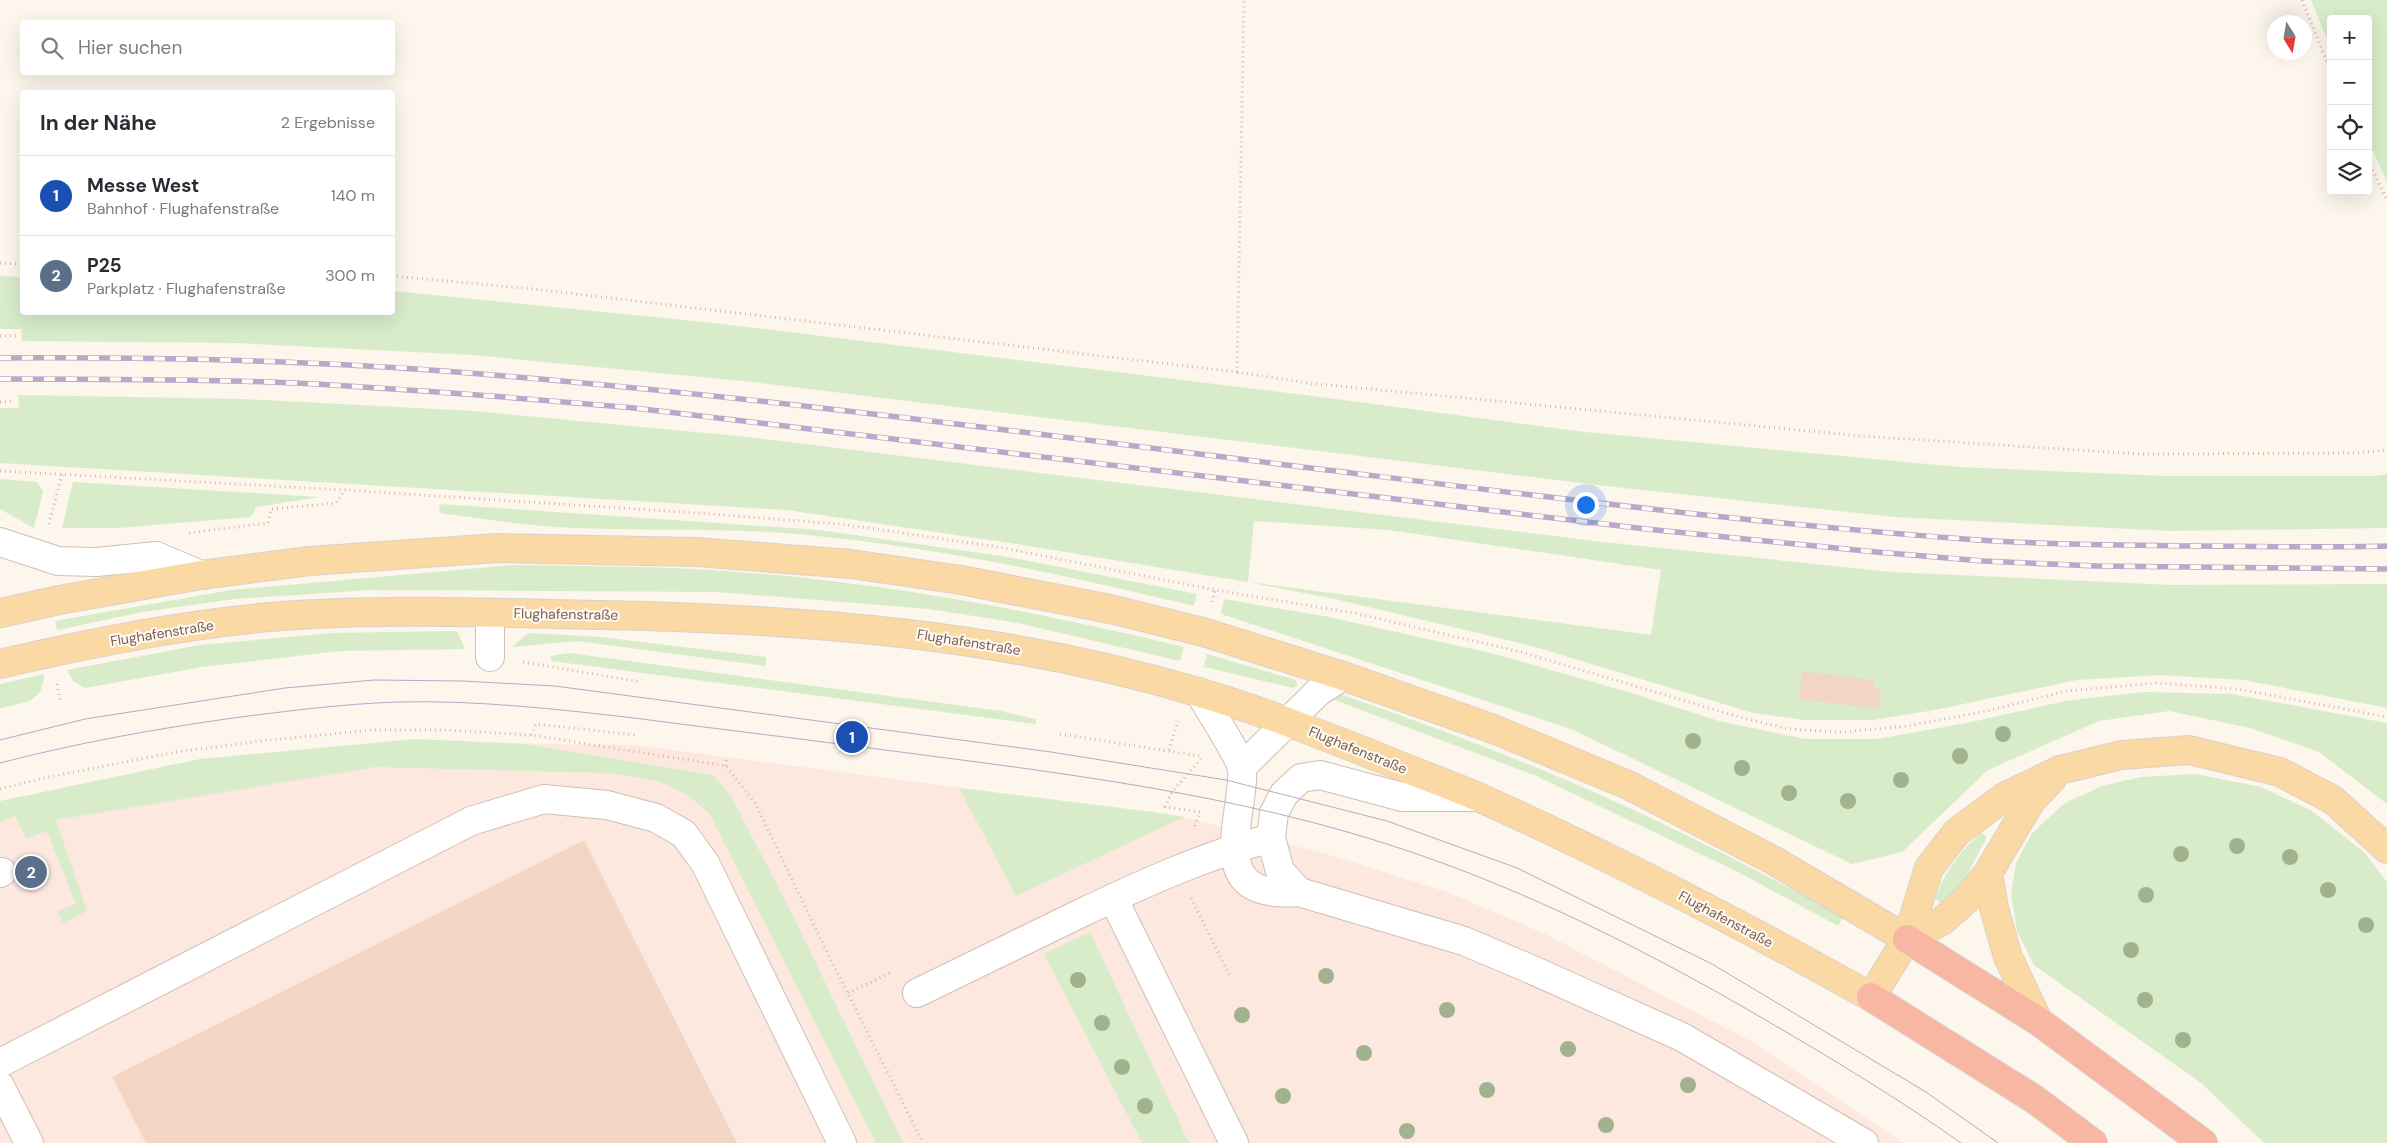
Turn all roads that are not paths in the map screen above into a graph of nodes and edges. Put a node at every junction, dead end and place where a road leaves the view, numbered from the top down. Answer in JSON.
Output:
{"nodes":[{"id":1,"x":0,"y":542,"type":"edge"},
{"id":2,"x":201,"y":575,"type":"junction"},
{"id":3,"x":0,"y":613,"type":"edge"},
{"id":4,"x":490,"y":613,"type":"junction"},
{"id":5,"x":490,"y":656,"type":"road end"},
{"id":6,"x":0,"y":664,"type":"edge"},
{"id":7,"x":1343,"y":676,"type":"junction"},
{"id":8,"x":1199,"y":692,"type":"junction"},
{"id":9,"x":1286,"y":721,"type":"junction"},
{"id":10,"x":1242,"y":767,"type":"junction"},
{"id":11,"x":2060,"y":770,"type":"junction"},
{"id":12,"x":1476,"y":796,"type":"junction"},
{"id":13,"x":1271,"y":838,"type":"junction"},
{"id":14,"x":1233,"y":848,"type":"junction"},
{"id":15,"x":2387,"y":849,"type":"edge"},
{"id":16,"x":1988,"y":873,"type":"junction"},
{"id":17,"x":1299,"y":892,"type":"junction"},
{"id":18,"x":1113,"y":898,"type":"junction"},
{"id":19,"x":1906,"y":939,"type":"junction"},
{"id":20,"x":917,"y":993,"type":"dead end"},
{"id":21,"x":1871,"y":997,"type":"junction"},
{"id":22,"x":2038,"y":1021,"type":"junction"},
{"id":23,"x":0,"y":1063,"type":"edge"},
{"id":24,"x":0,"y":1086,"type":"edge"},
{"id":25,"x":29,"y":1143,"type":"edge"},
{"id":26,"x":842,"y":1143,"type":"edge"},
{"id":27,"x":1234,"y":1143,"type":"edge"},
{"id":28,"x":1864,"y":1143,"type":"edge"},
{"id":29,"x":2093,"y":1143,"type":"edge"},
{"id":30,"x":2203,"y":1143,"type":"edge"}],
"edges":[{"from":1,"to":2,"type":"street"},
{"from":2,"to":3,"type":"main road"},
{"from":2,"to":7,"type":"main road"},
{"from":4,"to":5,"type":"street"},
{"from":4,"to":6,"type":"main road","name":"Flughafenstraße"},
{"from":4,"to":8,"type":"main road","name":"Flughafenstraße"},
{"from":7,"to":9,"type":"street"},
{"from":7,"to":19,"type":"main road"},
{"from":8,"to":9,"type":"main road","name":"Flughafenstraße"},
{"from":8,"to":10,"type":"street"},
{"from":9,"to":10,"type":"street"},
{"from":9,"to":12,"type":"main road","name":"Flughafenstraße"},
{"from":10,"to":14,"type":"street"},
{"from":11,"to":15,"type":"main road"},
{"from":11,"to":16,"type":"main road"},
{"from":11,"to":19,"type":"main road"},
{"from":12,"to":13,"type":"street"},
{"from":12,"to":21,"type":"main road","name":"Flughafenstraße"},
{"from":13,"to":14,"type":"street"},
{"from":13,"to":17,"type":"street"},
{"from":14,"to":17,"type":"street"},
{"from":14,"to":18,"type":"street"},
{"from":16,"to":19,"type":"main road"},
{"from":16,"to":22,"type":"main road"},
{"from":17,"to":28,"type":"street"},
{"from":18,"to":20,"type":"street"},
{"from":18,"to":27,"type":"street"},
{"from":19,"to":21,"type":"main road"},
{"from":19,"to":22,"type":"highway"},
{"from":21,"to":29,"type":"highway"},
{"from":22,"to":30,"type":"highway"},
{"from":23,"to":26,"type":"street"},
{"from":24,"to":25,"type":"street"}]}
